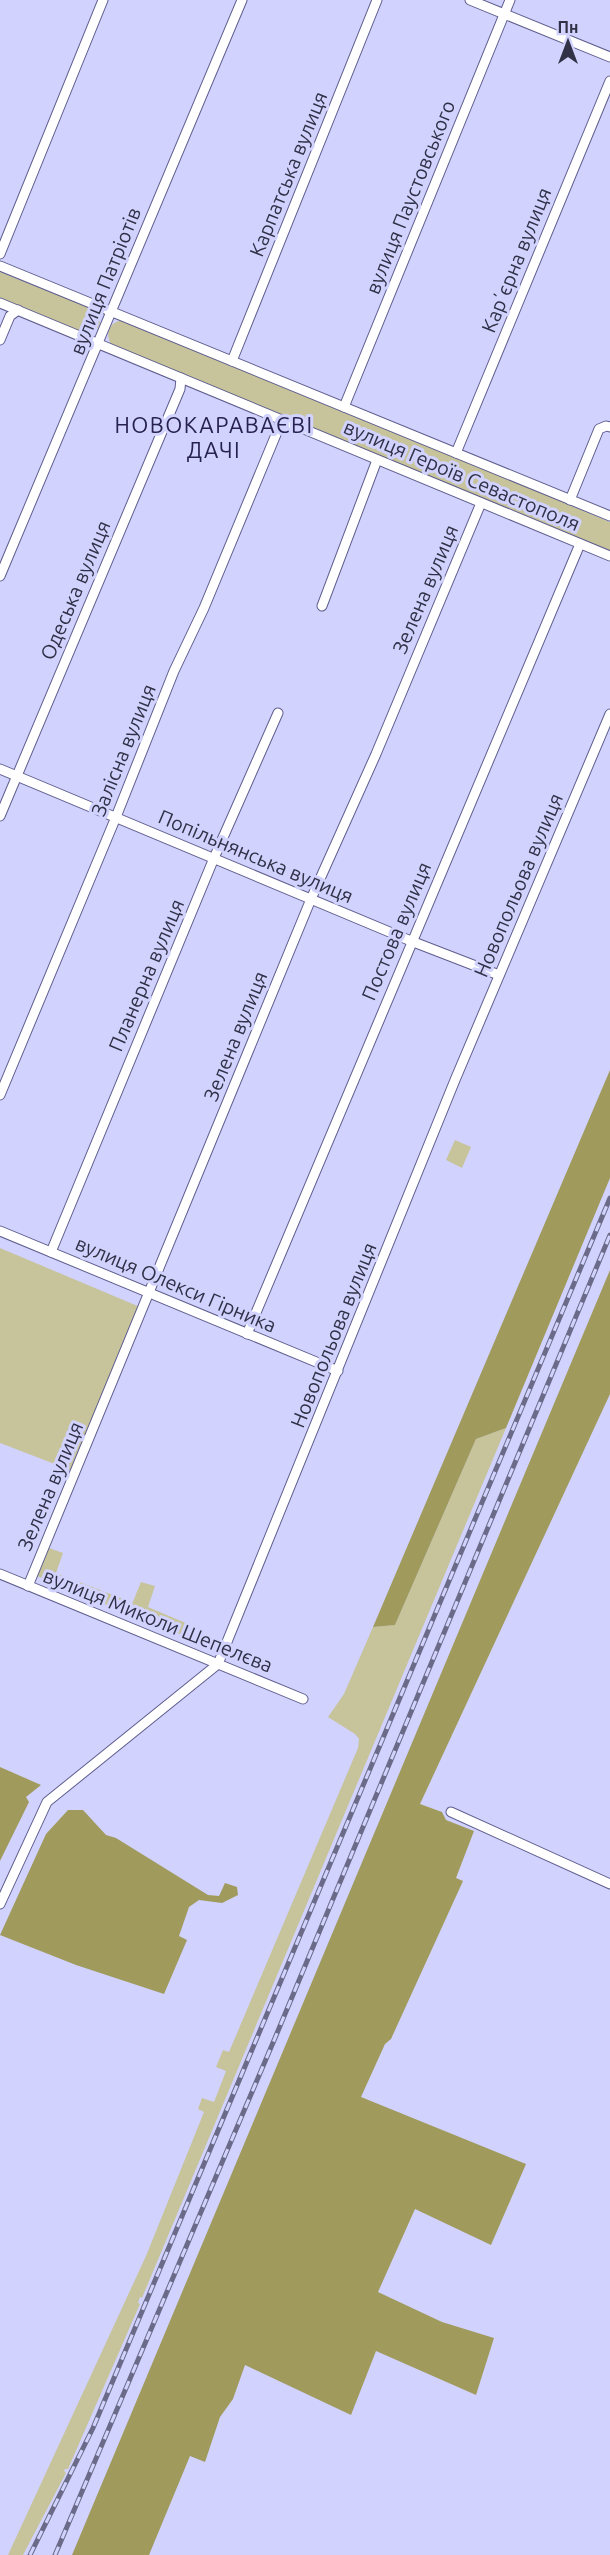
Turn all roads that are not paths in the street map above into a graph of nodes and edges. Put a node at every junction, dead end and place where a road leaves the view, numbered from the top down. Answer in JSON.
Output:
{"nodes":[{"id":1,"x":103,"y":0,"type":"edge"},
{"id":2,"x":242,"y":0,"type":"edge"},
{"id":3,"x":377,"y":0,"type":"edge"},
{"id":4,"x":470,"y":0,"type":"edge"},
{"id":5,"x":510,"y":0,"type":"edge"},
{"id":6,"x":504,"y":14,"type":"junction"},
{"id":7,"x":610,"y":57,"type":"edge"},
{"id":8,"x":610,"y":81,"type":"edge"},
{"id":9,"x":0,"y":254,"type":"edge"},
{"id":10,"x":0,"y":266,"type":"edge"},
{"id":11,"x":0,"y":303,"type":"edge"},
{"id":12,"x":18,"y":310,"type":"junction"},
{"id":13,"x":112,"y":312,"type":"junction"},
{"id":14,"x":0,"y":340,"type":"edge"},
{"id":15,"x":99,"y":344,"type":"junction"},
{"id":16,"x":232,"y":361,"type":"junction"},
{"id":17,"x":181,"y":378,"type":"junction"},
{"id":18,"x":344,"y":407,"type":"junction"},
{"id":19,"x":282,"y":420,"type":"junction"},
{"id":20,"x":610,"y":428,"type":"edge"},
{"id":21,"x":456,"y":453,"type":"junction"},
{"id":22,"x":377,"y":460,"type":"junction"},
{"id":23,"x":570,"y":500,"type":"junction"},
{"id":24,"x":480,"y":502,"type":"junction"},
{"id":25,"x":610,"y":516,"type":"edge"},
{"id":26,"x":580,"y":544,"type":"junction"},
{"id":27,"x":610,"y":556,"type":"edge"},
{"id":28,"x":0,"y":576,"type":"edge"},
{"id":29,"x":322,"y":606,"type":"dead end"},
{"id":30,"x":278,"y":713,"type":"dead end"},
{"id":31,"x":610,"y":714,"type":"edge"},
{"id":32,"x":0,"y":769,"type":"edge"},
{"id":33,"x":16,"y":775,"type":"junction"},
{"id":34,"x":0,"y":816,"type":"edge"},
{"id":35,"x":116,"y":817,"type":"junction"},
{"id":36,"x":214,"y":858,"type":"junction"},
{"id":37,"x":311,"y":899,"type":"junction"},
{"id":38,"x":411,"y":941,"type":"junction"},
{"id":39,"x":499,"y":975,"type":"junction"},
{"id":40,"x":0,"y":1095,"type":"edge"},
{"id":41,"x":0,"y":1231,"type":"edge"},
{"id":42,"x":51,"y":1252,"type":"junction"},
{"id":43,"x":149,"y":1293,"type":"junction"},
{"id":44,"x":247,"y":1334,"type":"junction"},
{"id":45,"x":338,"y":1371,"type":"junction"},
{"id":46,"x":0,"y":1574,"type":"edge"},
{"id":47,"x":28,"y":1586,"type":"junction"},
{"id":48,"x":218,"y":1664,"type":"junction"},
{"id":49,"x":303,"y":1699,"type":"dead end"},
{"id":50,"x":451,"y":1812,"type":"dead end"},
{"id":51,"x":610,"y":1884,"type":"edge"},
{"id":52,"x":0,"y":1904,"type":"edge"}],
"edges":[{"from":1,"to":9,"type":"street"},
{"from":2,"to":13,"type":"street","name":"вулиця Патріотів"},
{"from":3,"to":16,"type":"street","name":"Карпатська вулиця"},
{"from":4,"to":6,"type":"street"},
{"from":5,"to":6,"type":"street","name":"вулиця Паустовського"},
{"from":6,"to":7,"type":"street"},
{"from":6,"to":18,"type":"street","name":"вулиця Паустовського"},
{"from":8,"to":21,"type":"street","name":"Карʼєрна вулиця"},
{"from":10,"to":13,"type":"street","name":"вулиця Героїв Севастополя"},
{"from":11,"to":12,"type":"street","name":"вулиця Героїв Севастополя"},
{"from":12,"to":14,"type":"street"},
{"from":12,"to":15,"type":"street","name":"вулиця Героїв Севастополя"},
{"from":13,"to":15,"type":"street","name":"вулиця Патріотів"},
{"from":13,"to":16,"type":"street","name":"вулиця Героїв Севастополя"},
{"from":15,"to":17,"type":"street","name":"вулиця Героїв Севастополя"},
{"from":15,"to":28,"type":"street","name":"вулиця Патріотів"},
{"from":16,"to":18,"type":"street","name":"вулиця Героїв Севастополя"},
{"from":17,"to":19,"type":"street","name":"вулиця Героїв Севастополя"},
{"from":17,"to":33,"type":"street","name":"Одеська вулиця"},
{"from":18,"to":21,"type":"street","name":"вулиця Героїв Севастополя"},
{"from":19,"to":22,"type":"street","name":"вулиця Героїв Севастополя"},
{"from":19,"to":35,"type":"street","name":"Залісна вулиця"},
{"from":20,"to":23,"type":"street"},
{"from":21,"to":23,"type":"street","name":"вулиця Героїв Севастополя"},
{"from":22,"to":24,"type":"street","name":"вулиця Героїв Севастополя"},
{"from":22,"to":29,"type":"street"},
{"from":23,"to":25,"type":"street","name":"вулиця Героїв Севастополя"},
{"from":24,"to":26,"type":"street","name":"вулиця Героїв Севастополя"},
{"from":24,"to":37,"type":"street","name":"Зелена вулиця"},
{"from":26,"to":27,"type":"street","name":"вулиця Героїв Севастополя"},
{"from":26,"to":38,"type":"street","name":"Постова вулиця"},
{"from":30,"to":36,"type":"street","name":"Планерна вулиця"},
{"from":31,"to":39,"type":"street","name":"Новопольова вулиця"},
{"from":32,"to":33,"type":"street","name":"Попільнянська вулиця"},
{"from":33,"to":34,"type":"street","name":"Одеська вулиця"},
{"from":33,"to":35,"type":"street","name":"Попільнянська вулиця"},
{"from":35,"to":36,"type":"street","name":"Попільнянська вулиця"},
{"from":35,"to":40,"type":"street","name":"Залісна вулиця"},
{"from":36,"to":37,"type":"street","name":"Попільнянська вулиця"},
{"from":36,"to":42,"type":"street","name":"Планерна вулиця"},
{"from":37,"to":38,"type":"street","name":"Попільнянська вулиця"},
{"from":37,"to":43,"type":"street","name":"Зелена вулиця"},
{"from":38,"to":39,"type":"street","name":"Попільнянська вулиця"},
{"from":38,"to":44,"type":"street","name":"Постова вулиця"},
{"from":39,"to":45,"type":"street","name":"Новопольова вулиця"},
{"from":41,"to":42,"type":"street","name":"вулиця Олекси Гірника"},
{"from":42,"to":43,"type":"street","name":"вулиця Олекси Гірника"},
{"from":43,"to":44,"type":"street","name":"вулиця Олекси Гірника"},
{"from":43,"to":47,"type":"street","name":"Зелена вулиця"},
{"from":44,"to":45,"type":"street","name":"вулиця Олекси Гірника"},
{"from":45,"to":48,"type":"street","name":"Новопольова вулиця"},
{"from":46,"to":47,"type":"street","name":"вулиця Миколи Шепелєва"},
{"from":47,"to":48,"type":"street","name":"вулиця Миколи Шепелєва"},
{"from":48,"to":49,"type":"street","name":"вулиця Миколи Шепелєва"},
{"from":48,"to":52,"type":"street","name":"Новопольова вулиця"},
{"from":50,"to":51,"type":"street"}]}
